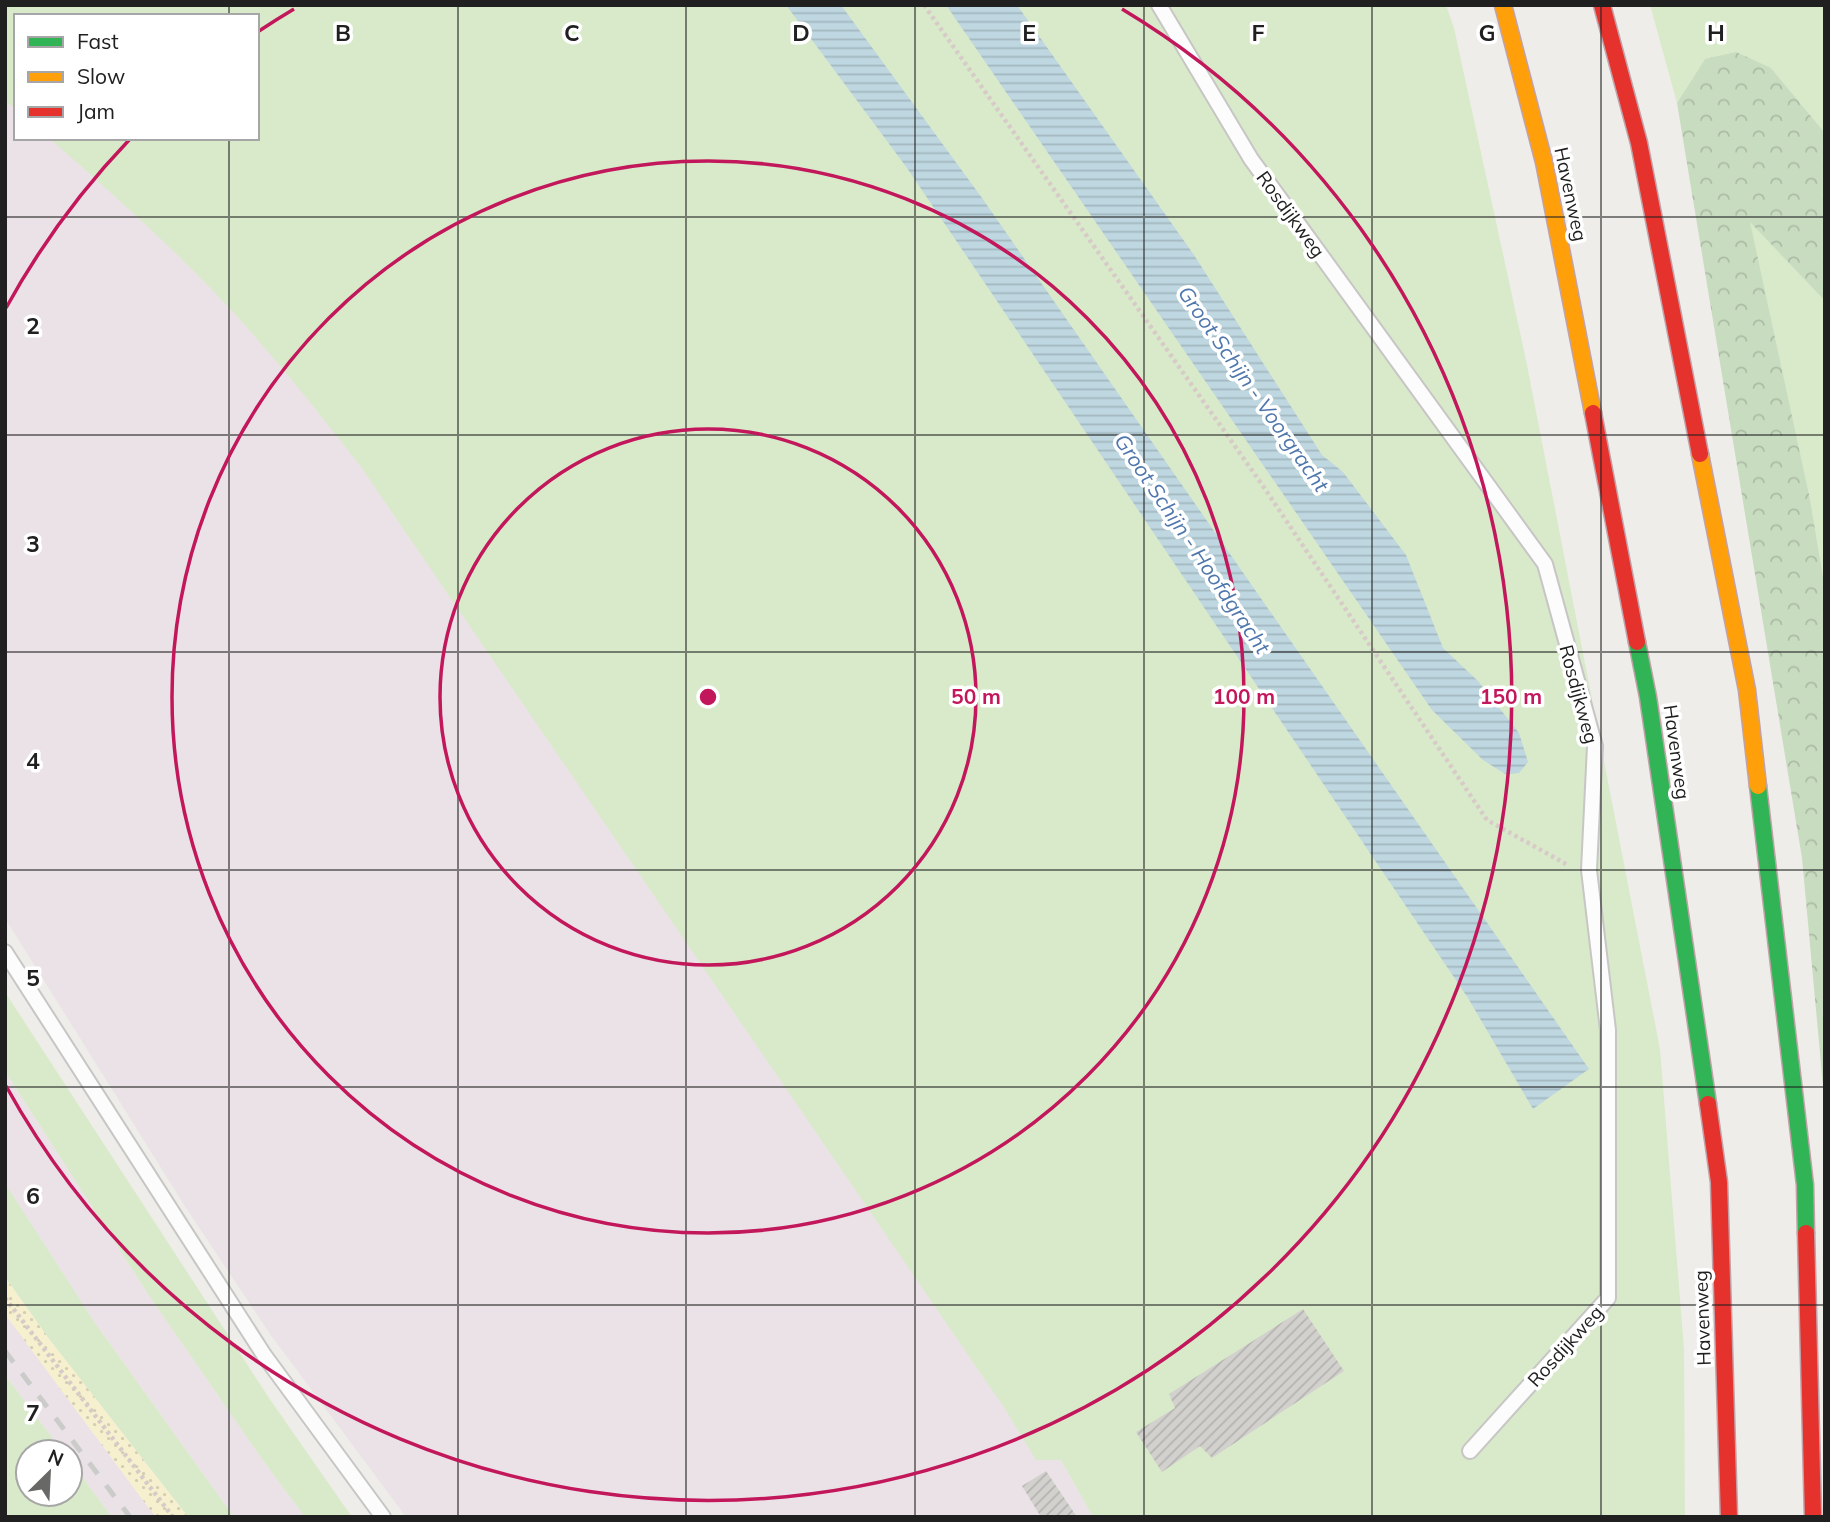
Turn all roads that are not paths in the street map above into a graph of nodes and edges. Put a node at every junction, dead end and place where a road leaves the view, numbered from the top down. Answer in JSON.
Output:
{"nodes":[{"id":1,"x":1159,"y":5,"type":"edge"},
{"id":2,"x":1503,"y":5,"type":"edge"},
{"id":3,"x":1602,"y":5,"type":"edge"},
{"id":4,"x":5,"y":952,"type":"edge"},
{"id":5,"x":1470,"y":1451,"type":"dead end"},
{"id":6,"x":383,"y":1517,"type":"edge"},
{"id":7,"x":1729,"y":1517,"type":"edge"},
{"id":8,"x":1813,"y":1517,"type":"edge"}],
"edges":[{"from":1,"to":5,"type":"lane","name":"Rosdijkweg"},
{"from":2,"to":7,"type":"highway","name":"Havenweg"},
{"from":3,"to":8,"type":"highway"},
{"from":4,"to":6,"type":"lane"}]}
